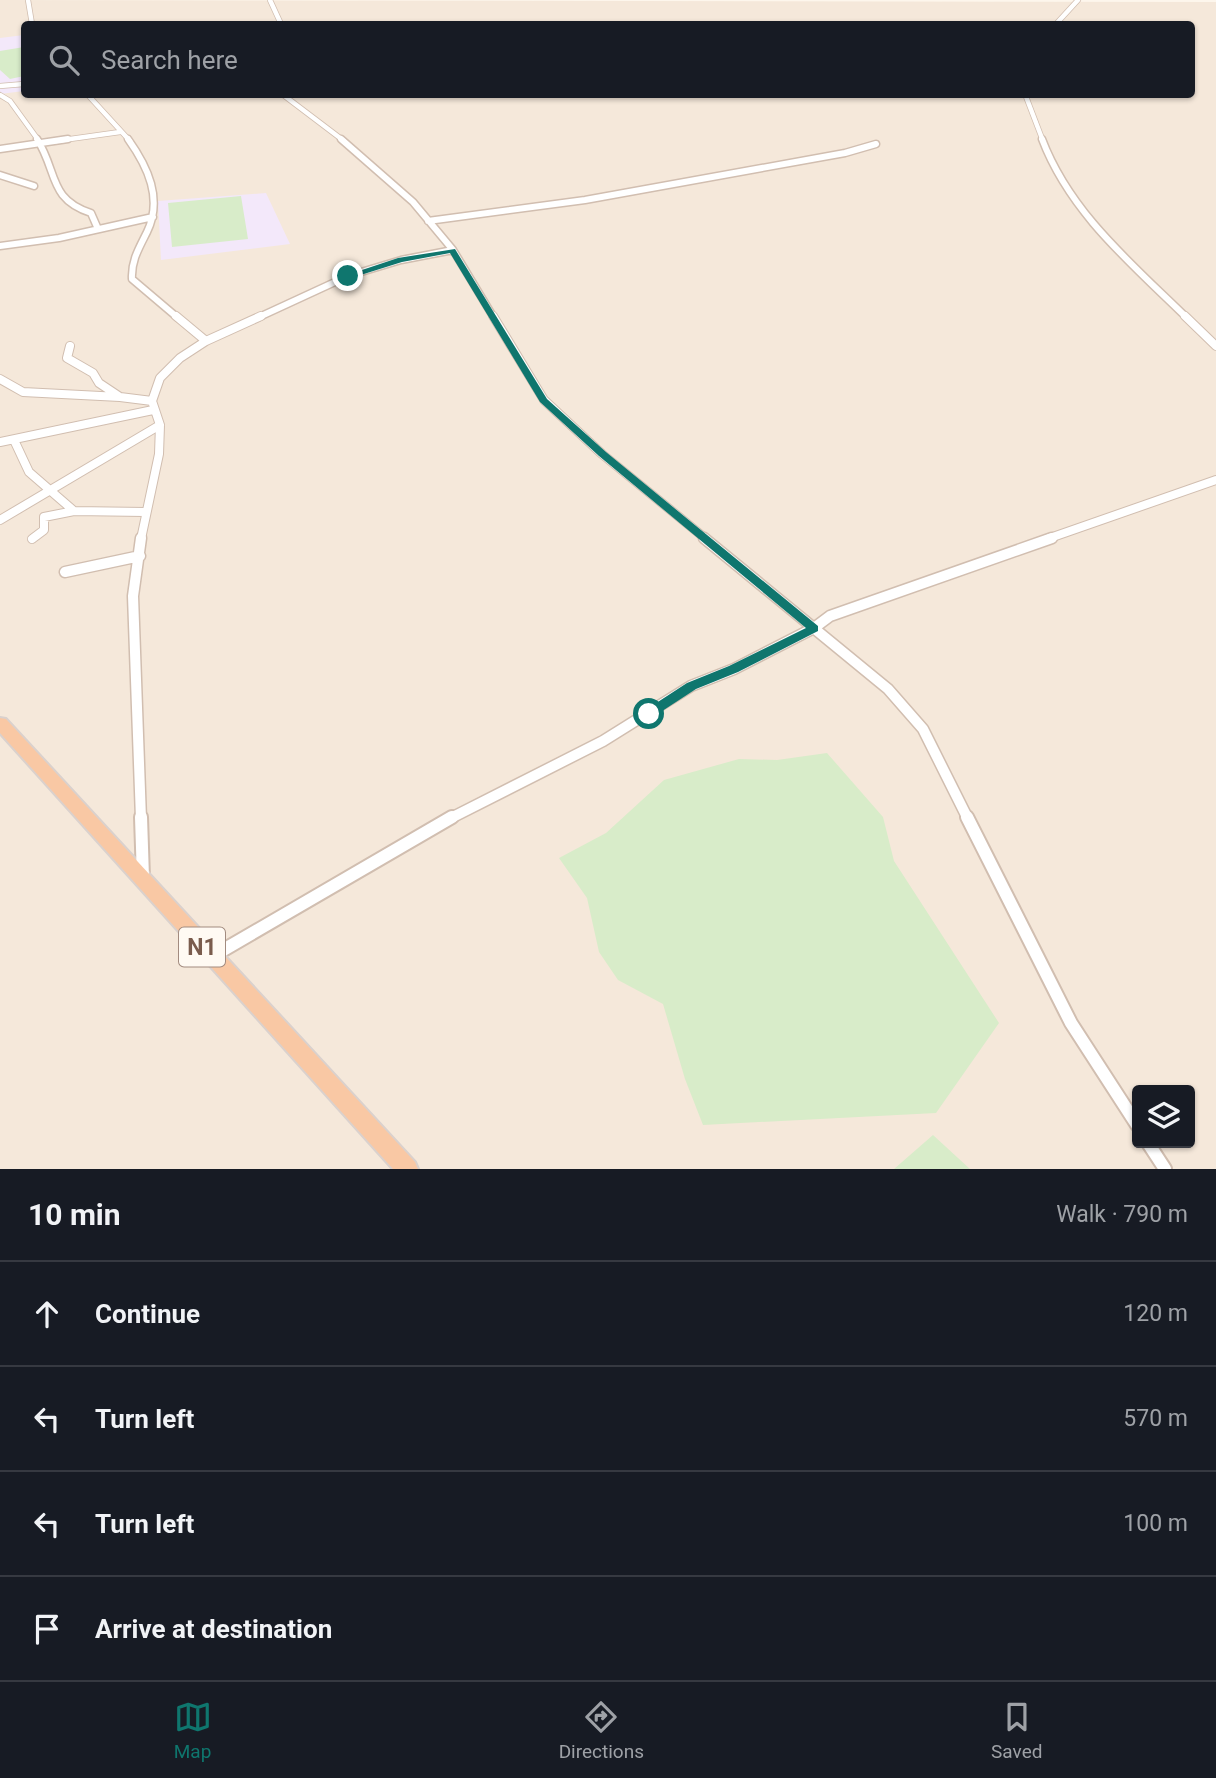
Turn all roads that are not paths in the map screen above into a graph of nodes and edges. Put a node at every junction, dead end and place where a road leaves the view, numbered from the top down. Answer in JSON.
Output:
{"nodes":[{"id":1,"x":28,"y":0,"type":"edge"},
{"id":2,"x":270,"y":0,"type":"edge"},
{"id":3,"x":1078,"y":0,"type":"edge"},
{"id":4,"x":32,"y":21,"type":"edge"},
{"id":5,"x":280,"y":21,"type":"edge"},
{"id":6,"x":1058,"y":21,"type":"edge"},
{"id":7,"x":21,"y":84,"type":"edge"},
{"id":8,"x":0,"y":86,"type":"edge"},
{"id":9,"x":0,"y":95,"type":"edge"},
{"id":10,"x":92,"y":98,"type":"edge"},
{"id":11,"x":287,"y":98,"type":"edge"},
{"id":12,"x":1027,"y":98,"type":"edge"},
{"id":13,"x":120,"y":132,"type":"junction"},
{"id":14,"x":40,"y":143,"type":"junction"},
{"id":15,"x":876,"y":144,"type":"dead end"},
{"id":16,"x":0,"y":149,"type":"edge"},
{"id":17,"x":0,"y":176,"type":"edge"},
{"id":18,"x":34,"y":186,"type":"dead end"},
{"id":19,"x":153,"y":217,"type":"junction"},
{"id":20,"x":428,"y":221,"type":"junction"},
{"id":21,"x":98,"y":229,"type":"junction"},
{"id":22,"x":0,"y":246,"type":"edge"},
{"id":23,"x":453,"y":250,"type":"junction"},
{"id":24,"x":205,"y":341,"type":"junction"},
{"id":25,"x":1216,"y":345,"type":"edge"},
{"id":26,"x":70,"y":346,"type":"dead end"},
{"id":27,"x":0,"y":379,"type":"edge"},
{"id":28,"x":120,"y":397,"type":"junction"},
{"id":29,"x":153,"y":405,"type":"junction"},
{"id":30,"x":160,"y":425,"type":"junction"},
{"id":31,"x":14,"y":440,"type":"junction"},
{"id":32,"x":0,"y":442,"type":"edge"},
{"id":33,"x":1216,"y":480,"type":"edge"},
{"id":34,"x":46,"y":492,"type":"junction"},
{"id":35,"x":74,"y":511,"type":"junction"},
{"id":36,"x":145,"y":512,"type":"junction"},
{"id":37,"x":0,"y":520,"type":"edge"},
{"id":38,"x":32,"y":539,"type":"dead end"},
{"id":39,"x":140,"y":556,"type":"junction"},
{"id":40,"x":65,"y":572,"type":"dead end"},
{"id":41,"x":814,"y":628,"type":"junction"},
{"id":42,"x":0,"y":723,"type":"edge"},
{"id":43,"x":143,"y":880,"type":"junction"},
{"id":44,"x":212,"y":957,"type":"junction"},
{"id":45,"x":1132,"y":1117,"type":"edge"},
{"id":46,"x":1151,"y":1148,"type":"edge"},
{"id":47,"x":407,"y":1169,"type":"edge"},
{"id":48,"x":1165,"y":1169,"type":"edge"}],
"edges":[{"from":1,"to":4,"type":"street"},
{"from":2,"to":5,"type":"street"},
{"from":3,"to":6,"type":"street"},
{"from":7,"to":8,"type":"street"},
{"from":9,"to":14,"type":"street"},
{"from":10,"to":13,"type":"street"},
{"from":11,"to":20,"type":"street"},
{"from":12,"to":25,"type":"street"},
{"from":13,"to":14,"type":"street"},
{"from":13,"to":19,"type":"street"},
{"from":14,"to":16,"type":"street"},
{"from":14,"to":21,"type":"street"},
{"from":15,"to":20,"type":"street"},
{"from":17,"to":18,"type":"street"},
{"from":19,"to":21,"type":"street"},
{"from":19,"to":24,"type":"street"},
{"from":20,"to":23,"type":"street"},
{"from":21,"to":22,"type":"street"},
{"from":23,"to":24,"type":"street"},
{"from":23,"to":41,"type":"street"},
{"from":24,"to":29,"type":"street"},
{"from":26,"to":28,"type":"street"},
{"from":27,"to":28,"type":"street"},
{"from":28,"to":29,"type":"street"},
{"from":29,"to":30,"type":"street"},
{"from":29,"to":31,"type":"street"},
{"from":30,"to":34,"type":"street"},
{"from":30,"to":36,"type":"street"},
{"from":31,"to":32,"type":"street"},
{"from":31,"to":34,"type":"street"},
{"from":33,"to":41,"type":"street"},
{"from":34,"to":35,"type":"street"},
{"from":34,"to":37,"type":"street"},
{"from":35,"to":36,"type":"street"},
{"from":35,"to":38,"type":"street"},
{"from":36,"to":39,"type":"street"},
{"from":39,"to":40,"type":"street"},
{"from":39,"to":43,"type":"street"},
{"from":41,"to":44,"type":"street"},
{"from":41,"to":45,"type":"street"},
{"from":42,"to":43,"type":"highway","number":"N1"},
{"from":43,"to":44,"type":"highway","number":"N1"},
{"from":44,"to":47,"type":"highway","number":"N1"},
{"from":46,"to":48,"type":"street"}]}
